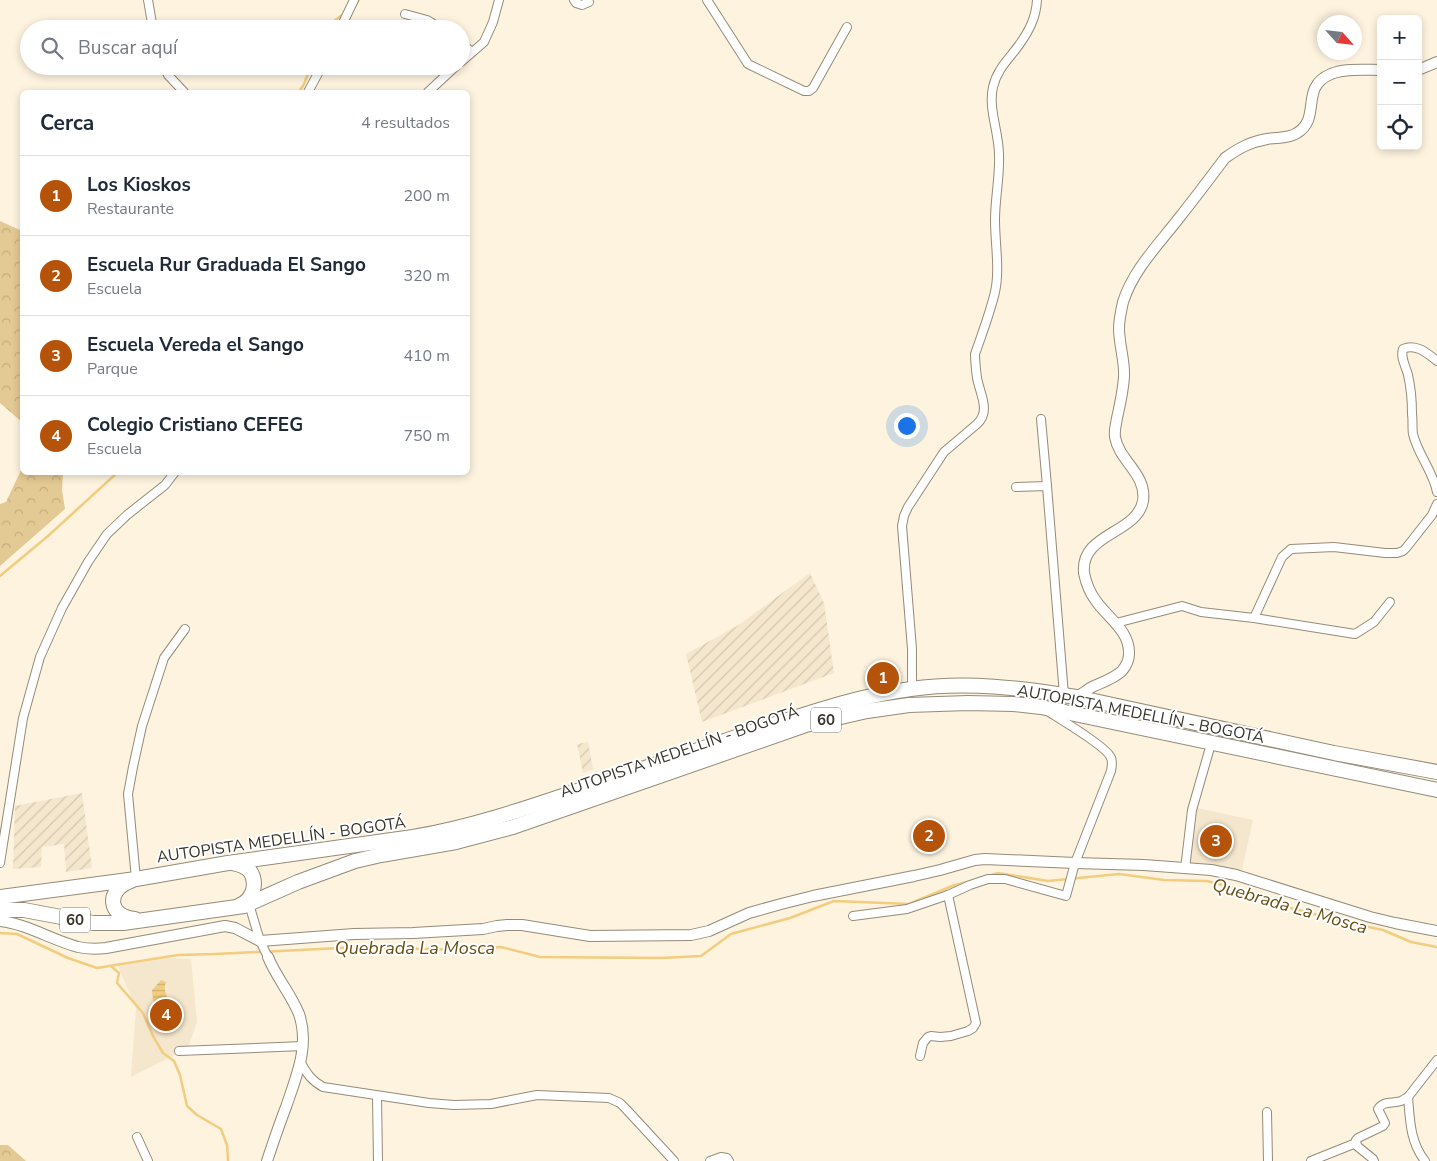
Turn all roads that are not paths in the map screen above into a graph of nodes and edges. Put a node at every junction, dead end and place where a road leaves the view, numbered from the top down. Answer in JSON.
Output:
{"nodes":[{"id":1,"x":148,"y":0,"type":"edge"},
{"id":2,"x":354,"y":0,"type":"edge"},
{"id":3,"x":499,"y":0,"type":"edge"},
{"id":4,"x":574,"y":0,"type":"edge"},
{"id":5,"x":707,"y":0,"type":"edge"},
{"id":6,"x":1037,"y":0,"type":"edge"},
{"id":7,"x":589,"y":2,"type":"dead end"},
{"id":8,"x":405,"y":14,"type":"dead end"},
{"id":9,"x":151,"y":20,"type":"edge"},
{"id":10,"x":345,"y":20,"type":"edge"},
{"id":11,"x":426,"y":20,"type":"edge"},
{"id":12,"x":847,"y":27,"type":"dead end"},
{"id":13,"x":472,"y":52,"type":"edge"},
{"id":14,"x":1437,"y":62,"type":"edge"},
{"id":15,"x":1422,"y":68,"type":"edge"},
{"id":16,"x":1377,"y":70,"type":"edge"},
{"id":17,"x":168,"y":75,"type":"edge"},
{"id":18,"x":317,"y":75,"type":"edge"},
{"id":19,"x":446,"y":75,"type":"edge"},
{"id":20,"x":182,"y":90,"type":"edge"},
{"id":21,"x":309,"y":90,"type":"edge"},
{"id":22,"x":430,"y":90,"type":"edge"},
{"id":23,"x":1437,"y":361,"type":"edge"},
{"id":24,"x":1041,"y":419,"type":"dead end"},
{"id":25,"x":173,"y":475,"type":"edge"},
{"id":26,"x":1047,"y":486,"type":"junction"},
{"id":27,"x":1016,"y":487,"type":"dead end"},
{"id":28,"x":1437,"y":492,"type":"edge"},
{"id":29,"x":1437,"y":504,"type":"edge"},
{"id":30,"x":1390,"y":602,"type":"dead end"},
{"id":31,"x":1254,"y":618,"type":"junction"},
{"id":32,"x":1116,"y":623,"type":"junction"},
{"id":33,"x":185,"y":629,"type":"dead end"},
{"id":34,"x":912,"y":688,"type":"junction"},
{"id":35,"x":1070,"y":696,"type":"junction"},
{"id":36,"x":1041,"y":708,"type":"junction"},
{"id":37,"x":1211,"y":744,"type":"junction"},
{"id":38,"x":1437,"y":772,"type":"edge"},
{"id":39,"x":1437,"y":790,"type":"edge"},
{"id":40,"x":0,"y":863,"type":"edge"},
{"id":41,"x":228,"y":863,"type":"junction"},
{"id":42,"x":1075,"y":863,"type":"junction"},
{"id":43,"x":1186,"y":869,"type":"junction"},
{"id":44,"x":136,"y":879,"type":"junction"},
{"id":45,"x":948,"y":895,"type":"junction"},
{"id":46,"x":0,"y":897,"type":"edge"},
{"id":47,"x":249,"y":904,"type":"junction"},
{"id":48,"x":235,"y":907,"type":"junction"},
{"id":49,"x":0,"y":910,"type":"edge"},
{"id":50,"x":853,"y":916,"type":"dead end"},
{"id":51,"x":0,"y":920,"type":"edge"},
{"id":52,"x":151,"y":920,"type":"junction"},
{"id":53,"x":1437,"y":931,"type":"edge"},
{"id":54,"x":264,"y":949,"type":"junction"},
{"id":55,"x":303,"y":1046,"type":"junction"},
{"id":56,"x":179,"y":1052,"type":"dead end"},
{"id":57,"x":920,"y":1056,"type":"dead end"},
{"id":58,"x":1437,"y":1060,"type":"edge"},
{"id":59,"x":300,"y":1063,"type":"junction"},
{"id":60,"x":377,"y":1096,"type":"junction"},
{"id":61,"x":1408,"y":1097,"type":"junction"},
{"id":62,"x":1267,"y":1112,"type":"dead end"},
{"id":63,"x":137,"y":1138,"type":"dead end"},
{"id":64,"x":1356,"y":1143,"type":"junction"},
{"id":65,"x":148,"y":1161,"type":"edge"},
{"id":66,"x":267,"y":1161,"type":"edge"},
{"id":67,"x":378,"y":1161,"type":"edge"},
{"id":68,"x":674,"y":1161,"type":"edge"},
{"id":69,"x":710,"y":1161,"type":"edge"},
{"id":70,"x":729,"y":1161,"type":"edge"},
{"id":71,"x":1268,"y":1161,"type":"edge"},
{"id":72,"x":1311,"y":1161,"type":"edge"},
{"id":73,"x":1374,"y":1161,"type":"edge"},
{"id":74,"x":1425,"y":1161,"type":"edge"}],
"edges":[{"from":1,"to":9,"type":"street"},
{"from":2,"to":10,"type":"street"},
{"from":3,"to":13,"type":"street"},
{"from":4,"to":7,"type":"street"},
{"from":5,"to":12,"type":"street"},
{"from":6,"to":34,"type":"street"},
{"from":8,"to":11,"type":"street"},
{"from":14,"to":15,"type":"street"},
{"from":16,"to":32,"type":"street"},
{"from":17,"to":20,"type":"street"},
{"from":18,"to":21,"type":"street"},
{"from":19,"to":22,"type":"street"},
{"from":23,"to":28,"type":"street"},
{"from":24,"to":26,"type":"street"},
{"from":25,"to":40,"type":"street"},
{"from":26,"to":27,"type":"street"},
{"from":26,"to":35,"type":"street"},
{"from":29,"to":31,"type":"street"},
{"from":30,"to":31,"type":"street"},
{"from":31,"to":32,"type":"street"},
{"from":32,"to":35,"type":"street"},
{"from":33,"to":44,"type":"street"},
{"from":34,"to":35,"type":"highway","name":"AUTOPISTA MEDELLÍN - BOGOTÁ","number":"60"},
{"from":34,"to":41,"type":"highway","name":"AUTOPISTA MEDELLÍN - BOGOTÁ","number":"60"},
{"from":35,"to":38,"type":"highway","name":"AUTOPISTA MEDELLÍN - BOGOTÁ","number":"60"},
{"from":36,"to":37,"type":"highway","name":"AUTOPISTA MEDELLÍN - BOGOTÁ","number":"60"},
{"from":36,"to":42,"type":"street"},
{"from":36,"to":47,"type":"highway","name":"AUTOPISTA MEDELLÍN - BOGOTÁ","number":"60"},
{"from":37,"to":39,"type":"highway","name":"AUTOPISTA MEDELLÍN - BOGOTÁ","number":"60"},
{"from":37,"to":43,"type":"street"},
{"from":41,"to":44,"type":"highway","name":"AUTOPISTA MEDELLÍN - BOGOTÁ","number":"60"},
{"from":41,"to":48,"type":"highway"},
{"from":42,"to":43,"type":"street"},
{"from":42,"to":45,"type":"street"},
{"from":42,"to":54,"type":"street"},
{"from":43,"to":53,"type":"street"},
{"from":44,"to":46,"type":"highway","name":"AUTOPISTA MEDELLÍN - BOGOTÁ","number":"60"},
{"from":44,"to":52,"type":"highway"},
{"from":45,"to":50,"type":"street"},
{"from":45,"to":57,"type":"street"},
{"from":47,"to":48,"type":"highway","name":"AUTOPISTA MEDELLÍN - BOGOTÁ","number":"60"},
{"from":47,"to":54,"type":"street"},
{"from":48,"to":52,"type":"highway","name":"AUTOPISTA MEDELLÍN - BOGOTÁ","number":"60"},
{"from":49,"to":52,"type":"highway","name":"AUTOPISTA MEDELLÍN - BOGOTÁ","number":"60"},
{"from":51,"to":54,"type":"street"},
{"from":54,"to":55,"type":"street"},
{"from":55,"to":56,"type":"street"},
{"from":55,"to":59,"type":"street"},
{"from":58,"to":61,"type":"street"},
{"from":59,"to":60,"type":"street"},
{"from":59,"to":66,"type":"street"},
{"from":60,"to":67,"type":"street"},
{"from":60,"to":68,"type":"street"},
{"from":61,"to":64,"type":"street"},
{"from":61,"to":74,"type":"street"},
{"from":62,"to":71,"type":"street"},
{"from":63,"to":65,"type":"street"},
{"from":64,"to":72,"type":"street"},
{"from":64,"to":73,"type":"street"},
{"from":69,"to":70,"type":"street"}]}
